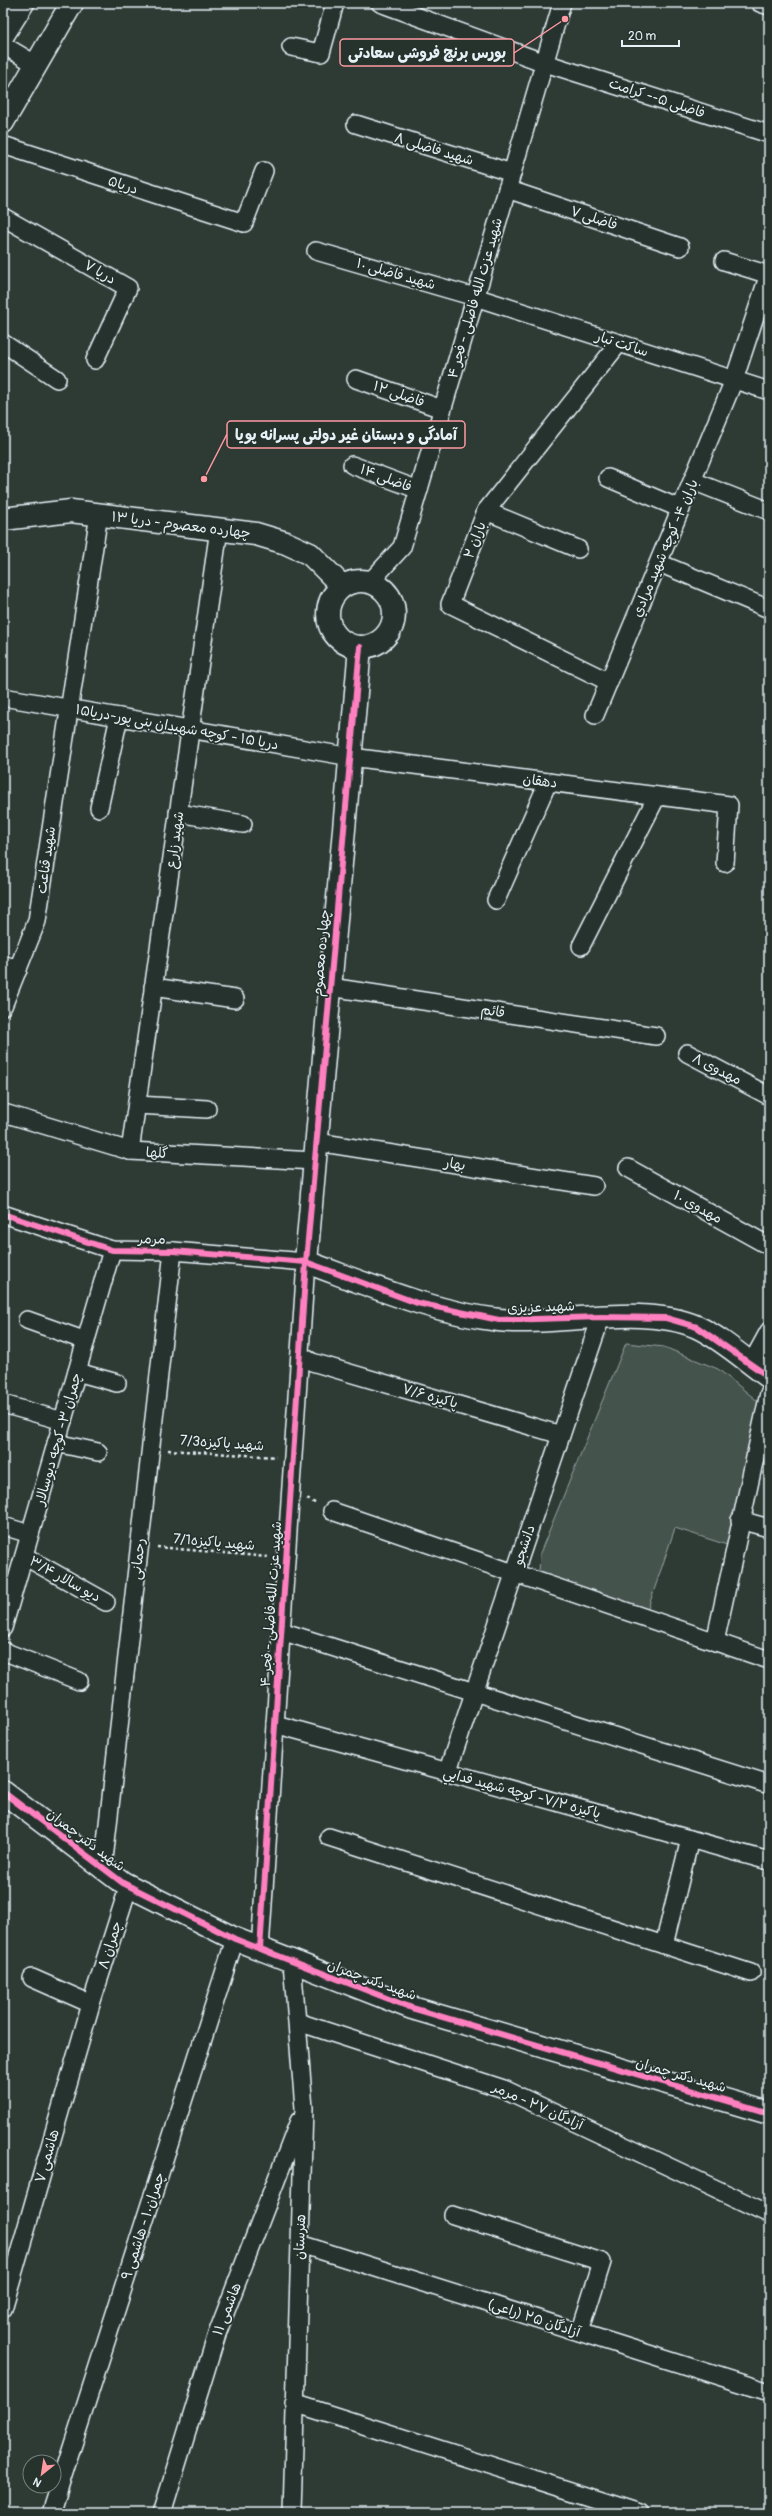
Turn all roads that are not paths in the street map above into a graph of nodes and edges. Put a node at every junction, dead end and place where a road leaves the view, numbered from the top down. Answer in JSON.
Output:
{"nodes":[{"id":1,"x":23,"y":3,"type":"edge"},
{"id":2,"x":72,"y":3,"type":"edge"},
{"id":3,"x":335,"y":3,"type":"edge"},
{"id":4,"x":380,"y":3,"type":"edge"},
{"id":5,"x":562,"y":3,"type":"edge"},
{"id":6,"x":760,"y":3,"type":"edge"},
{"id":7,"x":769,"y":6,"type":"edge"},
{"id":8,"x":3,"y":35,"type":"edge"},
{"id":9,"x":3,"y":45,"type":"edge"},
{"id":10,"x":291,"y":47,"type":"dead end"},
{"id":11,"x":545,"y":63,"type":"junction"},
{"id":12,"x":35,"y":64,"type":"junction"},
{"id":13,"x":3,"y":122,"type":"edge"},
{"id":14,"x":356,"y":124,"type":"dead end"},
{"id":15,"x":769,"y":134,"type":"edge"},
{"id":16,"x":3,"y":145,"type":"edge"},
{"id":17,"x":264,"y":172,"type":"dead end"},
{"id":18,"x":510,"y":181,"type":"junction"},
{"id":19,"x":3,"y":217,"type":"edge"},
{"id":20,"x":680,"y":247,"type":"dead end"},
{"id":21,"x":316,"y":251,"type":"dead end"},
{"id":22,"x":724,"y":261,"type":"dead end"},
{"id":23,"x":769,"y":275,"type":"edge"},
{"id":24,"x":475,"y":297,"type":"junction"},
{"id":25,"x":3,"y":343,"type":"edge"},
{"id":26,"x":619,"y":343,"type":"junction"},
{"id":27,"x":96,"y":360,"type":"dead end"},
{"id":28,"x":57,"y":379,"type":"dead end"},
{"id":29,"x":356,"y":379,"type":"dead end"},
{"id":30,"x":734,"y":380,"type":"junction"},
{"id":31,"x":769,"y":391,"type":"edge"},
{"id":32,"x":442,"y":409,"type":"junction"},
{"id":33,"x":352,"y":465,"type":"dead end"},
{"id":34,"x":608,"y":478,"type":"dead end"},
{"id":35,"x":693,"y":481,"type":"junction"},
{"id":36,"x":419,"y":490,"type":"junction"},
{"id":37,"x":681,"y":509,"type":"junction"},
{"id":38,"x":486,"y":511,"type":"junction"},
{"id":39,"x":769,"y":511,"type":"edge"},
{"id":40,"x":99,"y":514,"type":"junction"},
{"id":41,"x":3,"y":519,"type":"edge"},
{"id":42,"x":219,"y":529,"type":"junction"},
{"id":43,"x":578,"y":549,"type":"dead end"},
{"id":44,"x":659,"y":563,"type":"junction"},
{"id":45,"x":370,"y":582,"type":"junction"},
{"id":46,"x":342,"y":586,"type":"junction"},
{"id":47,"x":769,"y":609,"type":"edge"},
{"id":48,"x":360,"y":647,"type":"junction"},
{"id":49,"x":609,"y":682,"type":"junction"},
{"id":50,"x":3,"y":697,"type":"edge"},
{"id":51,"x":68,"y":708,"type":"junction"},
{"id":52,"x":596,"y":715,"type":"dead end"},
{"id":53,"x":119,"y":717,"type":"junction"},
{"id":54,"x":190,"y":730,"type":"junction"},
{"id":55,"x":351,"y":757,"type":"junction"},
{"id":56,"x":548,"y":782,"type":"junction"},
{"id":57,"x":657,"y":796,"type":"junction"},
{"id":58,"x":99,"y":808,"type":"dead end"},
{"id":59,"x":178,"y":813,"type":"junction"},
{"id":60,"x":243,"y":824,"type":"dead end"},
{"id":61,"x":725,"y":863,"type":"dead end"},
{"id":62,"x":496,"y":900,"type":"dead end"},
{"id":63,"x":581,"y":946,"type":"dead end"},
{"id":64,"x":10,"y":967,"type":"edge"},
{"id":65,"x":154,"y":987,"type":"junction"},
{"id":66,"x":330,"y":987,"type":"junction"},
{"id":67,"x":235,"y":999,"type":"dead end"},
{"id":68,"x":3,"y":1006,"type":"edge"},
{"id":69,"x":656,"y":1036,"type":"dead end"},
{"id":70,"x":687,"y":1053,"type":"dead end"},
{"id":71,"x":769,"y":1096,"type":"edge"},
{"id":72,"x":137,"y":1105,"type":"junction"},
{"id":73,"x":207,"y":1109,"type":"dead end"},
{"id":74,"x":4,"y":1113,"type":"edge"},
{"id":75,"x":130,"y":1151,"type":"junction"},
{"id":76,"x":316,"y":1152,"type":"junction"},
{"id":77,"x":628,"y":1168,"type":"dead end"},
{"id":78,"x":594,"y":1186,"type":"dead end"},
{"id":79,"x":3,"y":1214,"type":"edge"},
{"id":80,"x":769,"y":1246,"type":"edge"},
{"id":81,"x":112,"y":1250,"type":"junction"},
{"id":82,"x":173,"y":1251,"type":"junction"},
{"id":83,"x":306,"y":1262,"type":"junction"},
{"id":84,"x":601,"y":1317,"type":"junction"},
{"id":85,"x":27,"y":1320,"type":"dead end"},
{"id":86,"x":769,"y":1331,"type":"edge"},
{"id":87,"x":86,"y":1341,"type":"junction"},
{"id":88,"x":300,"y":1355,"type":"junction"},
{"id":89,"x":751,"y":1364,"type":"junction"},
{"id":90,"x":77,"y":1372,"type":"junction"},
{"id":91,"x":769,"y":1378,"type":"edge"},
{"id":92,"x":117,"y":1383,"type":"dead end"},
{"id":93,"x":769,"y":1393,"type":"edge"},
{"id":94,"x":3,"y":1404,"type":"edge"},
{"id":95,"x":63,"y":1420,"type":"junction"},
{"id":96,"x":561,"y":1435,"type":"junction"},
{"id":97,"x":56,"y":1443,"type":"junction"},
{"id":98,"x":98,"y":1452,"type":"dead end"},
{"id":99,"x":332,"y":1511,"type":"road end"},
{"id":100,"x":740,"y":1520,"type":"junction"},
{"id":101,"x":3,"y":1526,"type":"edge"},
{"id":102,"x":769,"y":1528,"type":"edge"},
{"id":103,"x":30,"y":1534,"type":"junction"},
{"id":104,"x":24,"y":1556,"type":"junction"},
{"id":105,"x":514,"y":1573,"type":"junction"},
{"id":106,"x":106,"y":1602,"type":"dead end"},
{"id":107,"x":5,"y":1616,"type":"edge"},
{"id":108,"x":281,"y":1632,"type":"junction"},
{"id":109,"x":715,"y":1642,"type":"junction"},
{"id":110,"x":3,"y":1651,"type":"edge"},
{"id":111,"x":769,"y":1660,"type":"edge"},
{"id":112,"x":79,"y":1681,"type":"dead end"},
{"id":113,"x":474,"y":1693,"type":"junction"},
{"id":114,"x":275,"y":1724,"type":"junction"},
{"id":115,"x":447,"y":1773,"type":"junction"},
{"id":116,"x":769,"y":1785,"type":"edge"},
{"id":117,"x":3,"y":1792,"type":"edge"},
{"id":118,"x":329,"y":1837,"type":"dead end"},
{"id":119,"x":690,"y":1839,"type":"junction"},
{"id":120,"x":769,"y":1861,"type":"edge"},
{"id":121,"x":103,"y":1868,"type":"junction"},
{"id":122,"x":129,"y":1885,"type":"junction"},
{"id":123,"x":235,"y":1939,"type":"junction"},
{"id":124,"x":664,"y":1945,"type":"junction"},
{"id":125,"x":260,"y":1949,"type":"junction"},
{"id":126,"x":292,"y":1962,"type":"junction"},
{"id":127,"x":751,"y":1973,"type":"dead end"},
{"id":128,"x":32,"y":1978,"type":"dead end"},
{"id":129,"x":91,"y":2004,"type":"junction"},
{"id":130,"x":298,"y":2022,"type":"junction"},
{"id":131,"x":304,"y":2108,"type":"junction"},
{"id":132,"x":769,"y":2113,"type":"edge"},
{"id":133,"x":769,"y":2214,"type":"edge"},
{"id":134,"x":453,"y":2215,"type":"dead end"},
{"id":135,"x":300,"y":2244,"type":"junction"},
{"id":136,"x":3,"y":2309,"type":"edge"},
{"id":137,"x":580,"y":2332,"type":"junction"},
{"id":138,"x":769,"y":2392,"type":"edge"},
{"id":139,"x":294,"y":2403,"type":"junction"},
{"id":140,"x":50,"y":2513,"type":"edge"},
{"id":141,"x":162,"y":2513,"type":"edge"},
{"id":142,"x":292,"y":2513,"type":"edge"},
{"id":143,"x":640,"y":2513,"type":"edge"}],
"edges":[{"from":1,"to":8,"type":"street"},
{"from":2,"to":12,"type":"street"},
{"from":3,"to":10,"type":"street"},
{"from":4,"to":11,"type":"street","name":"فاضلی ۵-- کرامت"},
{"from":5,"to":11,"type":"street","name":"شهید عزت الله فاضلی - فجر ۴"},
{"from":6,"to":7,"type":"street"},
{"from":9,"to":12,"type":"street"},
{"from":11,"to":15,"type":"street","name":"فاضلی ۵-- کرامت"},
{"from":11,"to":18,"type":"street","name":"شهید عزت الله فاضلی - فجر ۴"},
{"from":12,"to":13,"type":"street"},
{"from":14,"to":18,"type":"street","name":"شهید فاضلی ۸"},
{"from":16,"to":17,"type":"street","name":"دریا۵"},
{"from":18,"to":20,"type":"street","name":"فاضلی ۷"},
{"from":18,"to":24,"type":"street","name":"شهید عزت الله فاضلی - فجر ۴"},
{"from":19,"to":27,"type":"street","name":"دریا ۷"},
{"from":21,"to":24,"type":"street","name":"شهید فاضلی ۱۰"},
{"from":22,"to":23,"type":"street"},
{"from":23,"to":30,"type":"street","name":"باران ۴- كوچه شهيد مرادي"},
{"from":24,"to":26,"type":"street","name":"ساکت تبار"},
{"from":24,"to":32,"type":"street","name":"شهید عزت الله فاضلی - فجر ۴"},
{"from":25,"to":28,"type":"street"},
{"from":26,"to":30,"type":"street","name":"ساکت تبار"},
{"from":26,"to":38,"type":"street","name":"باران ۲"},
{"from":29,"to":32,"type":"street","name":"فاضلی ۱۲"},
{"from":30,"to":31,"type":"street","name":"ساکت تبار"},
{"from":30,"to":35,"type":"street","name":"باران ۴- كوچه شهيد مرادي"},
{"from":32,"to":36,"type":"street","name":"شهید عزت الله فاضلی - فجر ۴"},
{"from":33,"to":36,"type":"street","name":"فاضلی ۱۴"},
{"from":34,"to":37,"type":"street"},
{"from":35,"to":37,"type":"street","name":"باران ۴- كوچه شهيد مرادي"},
{"from":35,"to":39,"type":"street"},
{"from":36,"to":45,"type":"street","name":"شهید عزت الله فاضلی - فجر ۴"},
{"from":37,"to":44,"type":"street","name":"باران ۴- كوچه شهيد مرادي"},
{"from":38,"to":43,"type":"street"},
{"from":38,"to":49,"type":"street","name":"باران ۲"},
{"from":40,"to":41,"type":"street","name":"چهارده معصوم - دریا ۱۳"},
{"from":40,"to":42,"type":"street","name":"چهارده معصوم - دریا ۱۳"},
{"from":40,"to":51,"type":"street","name":"شهید قناعت"},
{"from":42,"to":46,"type":"street","name":"چهارده معصوم - دریا ۱۳"},
{"from":42,"to":54,"type":"street","name":"شهید زارع"},
{"from":44,"to":47,"type":"street"},
{"from":44,"to":49,"type":"street","name":"باران ۴- كوچه شهيد مرادي"},
{"from":45,"to":46,"type":"street"},
{"from":45,"to":48,"type":"street"},
{"from":46,"to":48,"type":"street"},
{"from":48,"to":55,"type":"street","name":"چهارده معصوم"},
{"from":49,"to":52,"type":"street","name":"باران ۴- كوچه شهيد مرادي"},
{"from":50,"to":51,"type":"street","name":"دریا ۱۵ - كوچه شهيدان بنی پور-دريا۱۵"},
{"from":51,"to":53,"type":"street","name":"دریا ۱۵ - كوچه شهيدان بنی پور-دريا۱۵"},
{"from":51,"to":64,"type":"street","name":"شهید قناعت"},
{"from":53,"to":54,"type":"street","name":"دریا ۱۵ - كوچه شهيدان بنی پور-دريا۱۵"},
{"from":53,"to":58,"type":"street"},
{"from":54,"to":55,"type":"street","name":"دریا ۱۵ - كوچه شهيدان بنی پور-دريا۱۵"},
{"from":54,"to":59,"type":"street","name":"شهید زارع"},
{"from":55,"to":56,"type":"street","name":"دهقان"},
{"from":55,"to":66,"type":"street","name":"چهارده معصوم"},
{"from":56,"to":57,"type":"street","name":"دهقان"},
{"from":56,"to":62,"type":"street"},
{"from":57,"to":61,"type":"street","name":"دهقان"},
{"from":57,"to":63,"type":"street"},
{"from":59,"to":60,"type":"street"},
{"from":59,"to":65,"type":"street","name":"شهید زارع"},
{"from":64,"to":68,"type":"street","name":"شهید قناعت"},
{"from":65,"to":67,"type":"street"},
{"from":65,"to":72,"type":"street","name":"شهید زارع"},
{"from":66,"to":69,"type":"street","name":"قائم"},
{"from":66,"to":76,"type":"street","name":"چهارده معصوم"},
{"from":70,"to":71,"type":"street","name":"مهدوی ۸"},
{"from":72,"to":73,"type":"street"},
{"from":72,"to":75,"type":"street","name":"شهید زارع"},
{"from":74,"to":75,"type":"street","name":"گلها"},
{"from":75,"to":76,"type":"street","name":"گلها"},
{"from":76,"to":78,"type":"street","name":"بهار"},
{"from":76,"to":83,"type":"street","name":"چهارده معصوم"},
{"from":77,"to":80,"type":"street","name":"مهدوی ۱۰"},
{"from":79,"to":81,"type":"street","name":"مرمر"},
{"from":81,"to":82,"type":"street","name":"مرمر"},
{"from":81,"to":87,"type":"street","name":"چمران ۳- كوچه ديوسالار"},
{"from":82,"to":83,"type":"street","name":"مرمر"},
{"from":82,"to":121,"type":"street","name":"رحمانی"},
{"from":83,"to":84,"type":"street","name":"شهید عزیزی"},
{"from":83,"to":88,"type":"street","name":"شهید عزت الله فاضلی - فجر ۴"},
{"from":84,"to":89,"type":"street","name":"شهید عزیزی"},
{"from":84,"to":96,"type":"street","name":"دانشجو"},
{"from":85,"to":87,"type":"street"},
{"from":86,"to":89,"type":"street"},
{"from":87,"to":90,"type":"street","name":"چمران ۳- كوچه ديوسالار"},
{"from":88,"to":96,"type":"street","name":"پاکیزه ۷/۶"},
{"from":88,"to":108,"type":"street","name":"شهید عزت الله فاضلی - فجر ۴"},
{"from":89,"to":91,"type":"street","name":"شهید عزیزی"},
{"from":90,"to":92,"type":"street"},
{"from":90,"to":95,"type":"street","name":"چمران ۳- كوچه ديوسالار"},
{"from":93,"to":100,"type":"street"},
{"from":94,"to":95,"type":"street"},
{"from":95,"to":97,"type":"street","name":"چمران ۳- كوچه ديوسالار"},
{"from":96,"to":105,"type":"street","name":"دانشجو"},
{"from":97,"to":98,"type":"street"},
{"from":97,"to":103,"type":"street","name":"چمران ۳- كوچه ديوسالار"},
{"from":99,"to":105,"type":"street"},
{"from":100,"to":102,"type":"street"},
{"from":100,"to":109,"type":"street"},
{"from":101,"to":103,"type":"street"},
{"from":103,"to":104,"type":"street","name":"چمران ۳- كوچه ديوسالار"},
{"from":104,"to":106,"type":"street","name":"دیو سالار ۳/۴"},
{"from":104,"to":107,"type":"street","name":"چمران ۳- كوچه ديوسالار"},
{"from":105,"to":109,"type":"street"},
{"from":105,"to":113,"type":"street","name":"دانشجو"},
{"from":108,"to":113,"type":"street"},
{"from":108,"to":114,"type":"street","name":"شهید عزت الله فاضلی - فجر ۴"},
{"from":109,"to":111,"type":"street"},
{"from":110,"to":112,"type":"street"},
{"from":113,"to":115,"type":"street","name":"دانشجو"},
{"from":113,"to":116,"type":"street"},
{"from":114,"to":115,"type":"street","name":"پاکیزه ۷/۲- كوچه شهيد فدايي"},
{"from":114,"to":125,"type":"street","name":"شهید عزت الله فاضلی - فجر ۴"},
{"from":115,"to":119,"type":"street","name":"پاکیزه ۷/۲- كوچه شهيد فدايي"},
{"from":117,"to":121,"type":"street","name":"شهید دکتر چمران"},
{"from":118,"to":124,"type":"street"},
{"from":119,"to":120,"type":"street","name":"پاکیزه ۷/۲- كوچه شهيد فدايي"},
{"from":119,"to":124,"type":"street"},
{"from":121,"to":122,"type":"street","name":"شهید دکتر چمران"},
{"from":122,"to":123,"type":"street","name":"شهید دکتر چمران"},
{"from":122,"to":129,"type":"street","name":"چمران ۸"},
{"from":123,"to":125,"type":"street","name":"شهید دکتر چمران"},
{"from":123,"to":140,"type":"street","name":"چمران۱۰ - هاشمی ۹"},
{"from":124,"to":127,"type":"street"},
{"from":125,"to":126,"type":"street","name":"شهید دکتر چمران"},
{"from":126,"to":130,"type":"street","name":"هنرستان"},
{"from":126,"to":132,"type":"street","name":"شهید دکتر چمران"},
{"from":128,"to":129,"type":"street"},
{"from":129,"to":136,"type":"street","name":"هاشمی ۷"},
{"from":130,"to":131,"type":"street","name":"هنرستان"},
{"from":130,"to":133,"type":"street","name":"آزادگان ۲۷ - مرمر"},
{"from":131,"to":135,"type":"street","name":"هنرستان"},
{"from":131,"to":141,"type":"street","name":"هاشمی ۱۱"},
{"from":134,"to":137,"type":"street"},
{"from":135,"to":137,"type":"street","name":"آزادگان ۲۵ (راعی)"},
{"from":135,"to":139,"type":"street","name":"هنرستان"},
{"from":137,"to":138,"type":"street","name":"آزادگان ۲۵ (راعی)"},
{"from":139,"to":142,"type":"street","name":"هنرستان"},
{"from":139,"to":143,"type":"street"}]}
